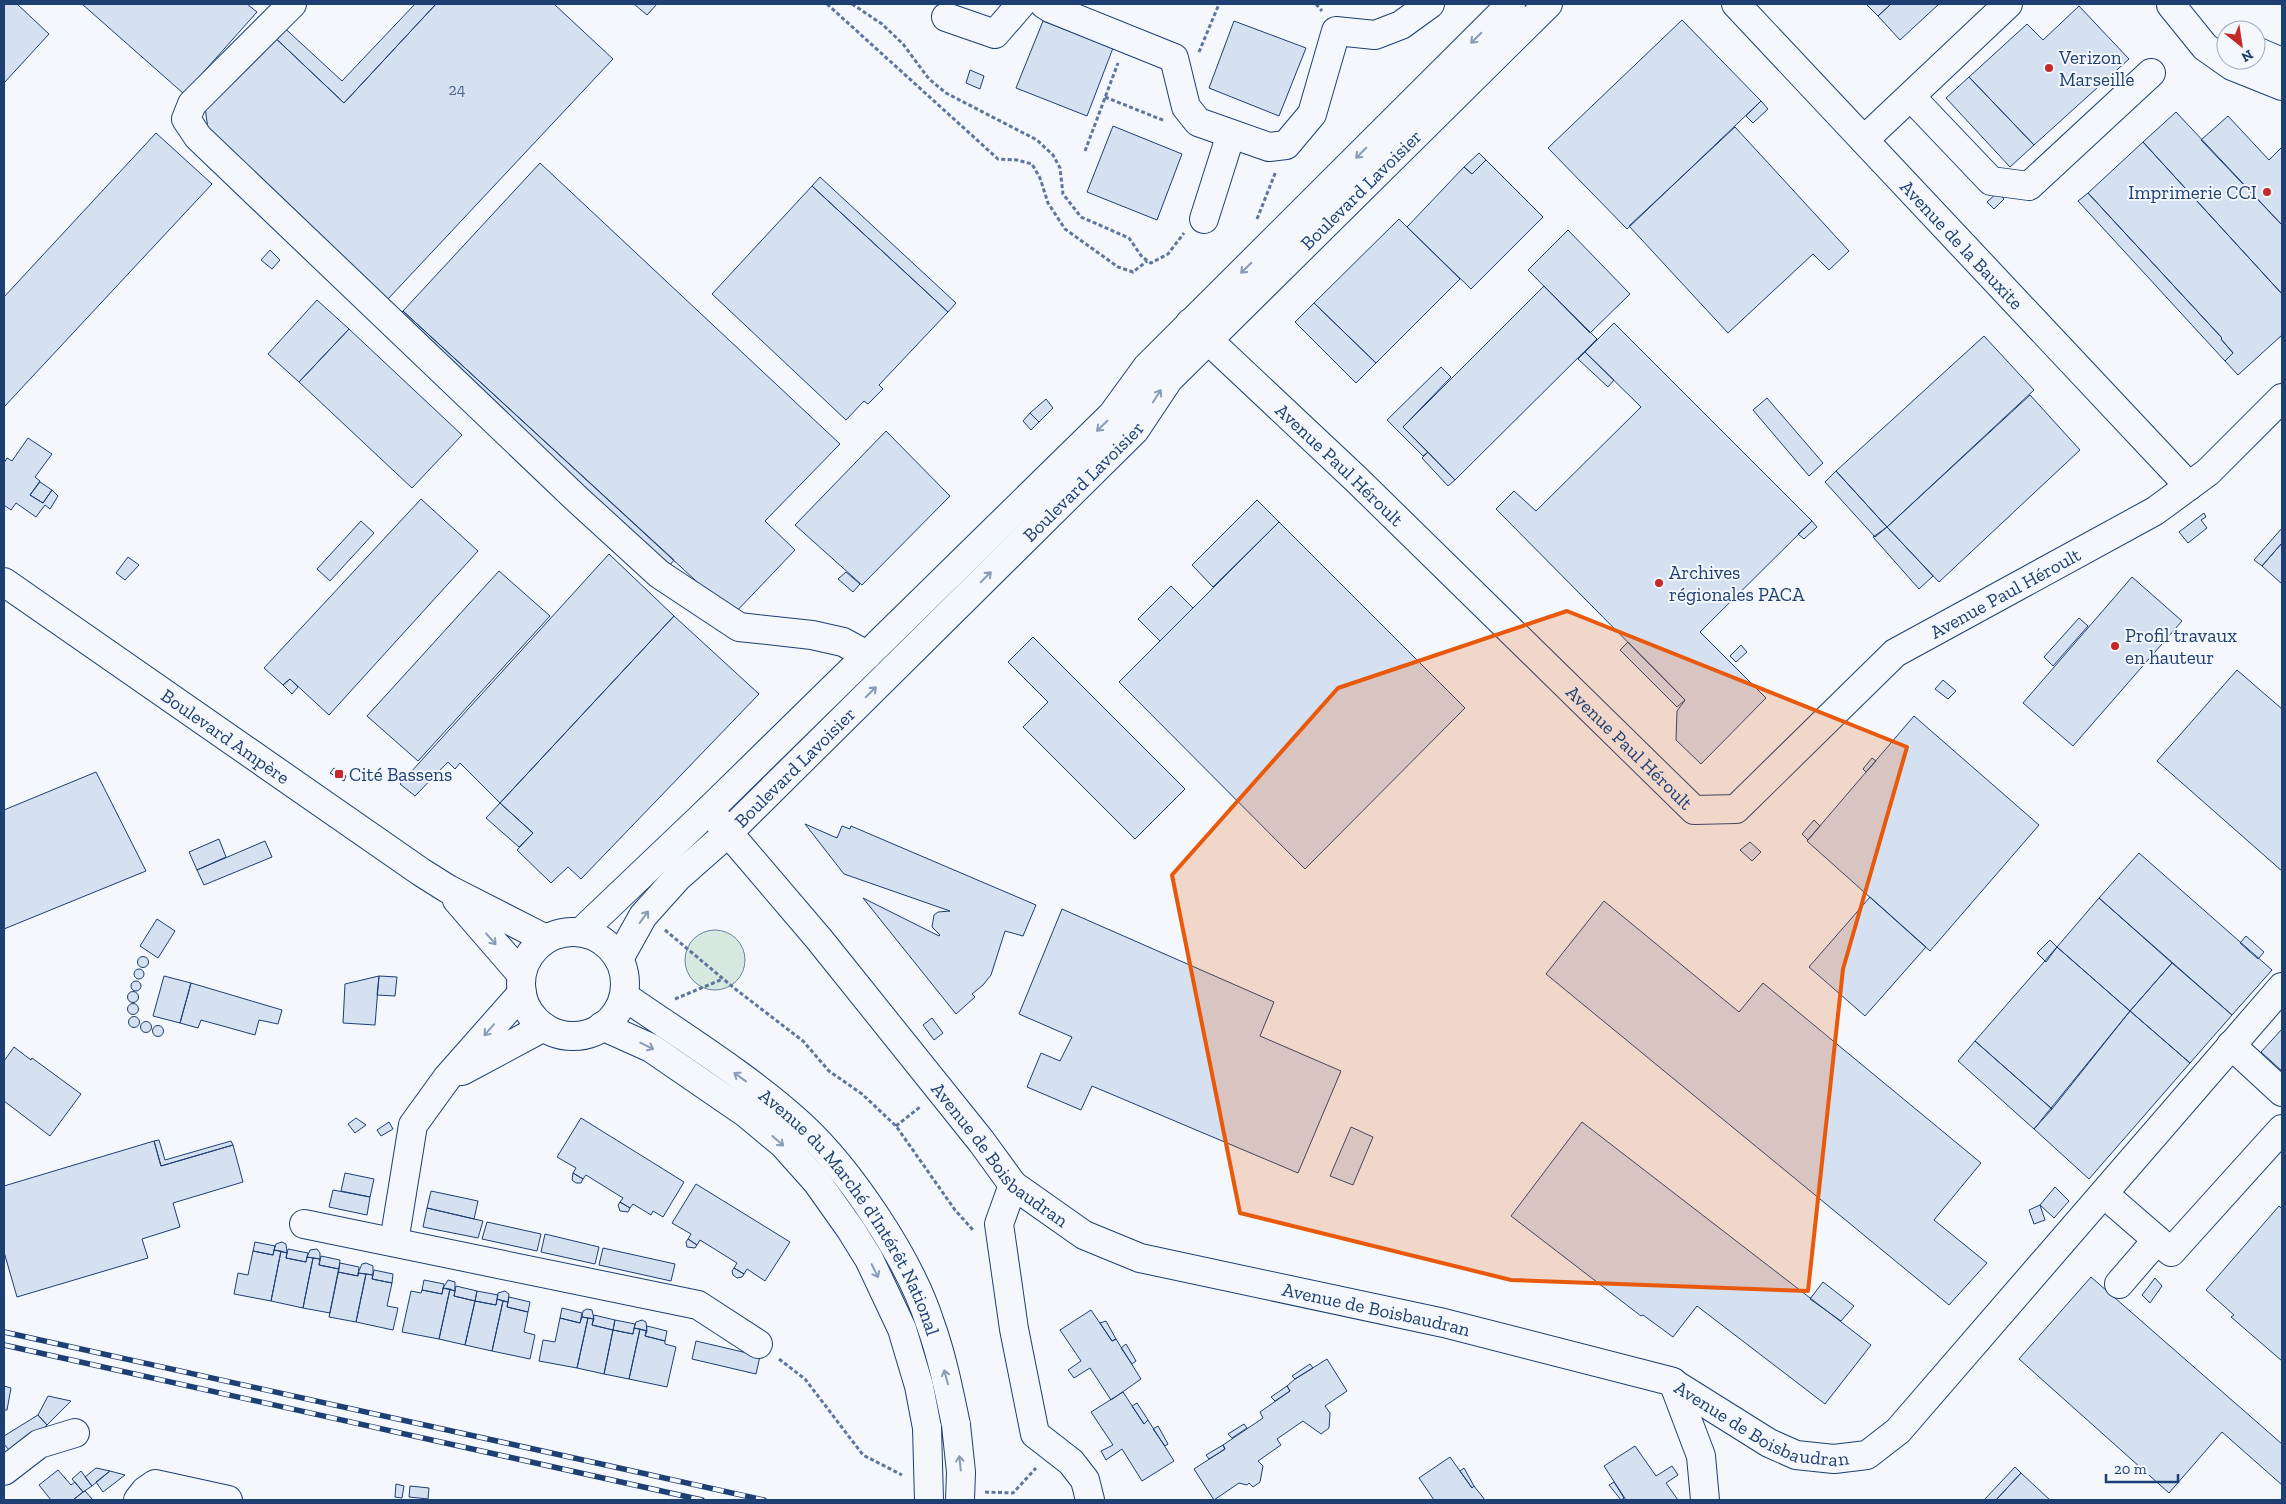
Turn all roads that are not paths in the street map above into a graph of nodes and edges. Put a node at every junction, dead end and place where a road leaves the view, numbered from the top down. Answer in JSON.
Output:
{"nodes":[{"id":1,"x":292,"y":4,"type":"edge"},
{"id":2,"x":1021,"y":4,"type":"edge"},
{"id":3,"x":1044,"y":4,"type":"edge"},
{"id":4,"x":1430,"y":4,"type":"edge"},
{"id":5,"x":1511,"y":4,"type":"edge"},
{"id":6,"x":1548,"y":4,"type":"edge"},
{"id":7,"x":1736,"y":4,"type":"edge"},
{"id":8,"x":2008,"y":4,"type":"edge"},
{"id":9,"x":2170,"y":5,"type":"edge"},
{"id":10,"x":946,"y":17,"type":"dead end"},
{"id":11,"x":2216,"y":35,"type":"edge"},
{"id":12,"x":2266,"y":55,"type":"edge"},
{"id":13,"x":2282,"y":62,"type":"edge"},
{"id":14,"x":2151,"y":74,"type":"dead end"},
{"id":15,"x":2282,"y":86,"type":"edge"},
{"id":16,"x":1911,"y":97,"type":"junction"},
{"id":17,"x":1231,"y":134,"type":"junction"},
{"id":18,"x":1864,"y":140,"type":"junction"},
{"id":19,"x":1204,"y":219,"type":"road end"},
{"id":20,"x":1199,"y":331,"type":"junction"},
{"id":21,"x":2282,"y":398,"type":"edge"},
{"id":22,"x":2188,"y":486,"type":"junction"},
{"id":23,"x":4,"y":582,"type":"edge"},
{"id":24,"x":867,"y":655,"type":"junction"},
{"id":25,"x":709,"y":810,"type":"junction"},
{"id":26,"x":729,"y":832,"type":"junction"},
{"id":27,"x":448,"y":889,"type":"junction"},
{"id":28,"x":581,"y":932,"type":"junction"},
{"id":29,"x":546,"y":939,"type":"junction"},
{"id":30,"x":619,"y":959,"type":"junction"},
{"id":31,"x":522,"y":984,"type":"junction"},
{"id":32,"x":2282,"y":987,"type":"edge"},
{"id":33,"x":624,"y":996,"type":"junction"},
{"id":34,"x":602,"y":1026,"type":"junction"},
{"id":35,"x":544,"y":1027,"type":"junction"},
{"id":36,"x":2231,"y":1045,"type":"junction"},
{"id":37,"x":448,"y":1078,"type":"junction"},
{"id":38,"x":2282,"y":1092,"type":"edge"},
{"id":39,"x":2281,"y":1133,"type":"edge"},
{"id":40,"x":1013,"y":1185,"type":"junction"},
{"id":41,"x":2104,"y":1194,"type":"junction"},
{"id":42,"x":304,"y":1224,"type":"dead end"},
{"id":43,"x":2157,"y":1240,"type":"junction"},
{"id":44,"x":394,"y":1242,"type":"junction"},
{"id":45,"x":2119,"y":1284,"type":"dead end"},
{"id":46,"x":758,"y":1344,"type":"road end"},
{"id":47,"x":1673,"y":1382,"type":"junction"},
{"id":48,"x":75,"y":1433,"type":"dead end"},
{"id":49,"x":4,"y":1471,"type":"edge"},
{"id":50,"x":968,"y":1496,"type":"edge"},
{"id":51,"x":138,"y":1500,"type":"edge"},
{"id":52,"x":228,"y":1500,"type":"edge"},
{"id":53,"x":929,"y":1500,"type":"edge"},
{"id":54,"x":1090,"y":1500,"type":"edge"},
{"id":55,"x":1705,"y":1500,"type":"edge"}],
"edges":[{"from":1,"to":24,"type":"street"},
{"from":2,"to":10,"type":"street"},
{"from":3,"to":17,"type":"street"},
{"from":4,"to":17,"type":"street"},
{"from":5,"to":20,"type":"street","name":"Boulevard Lavoisier","one_way":true},
{"from":6,"to":20,"type":"street","name":"Boulevard Lavoisier"},
{"from":7,"to":18,"type":"street","name":"Avenue de la Bauxite"},
{"from":8,"to":16,"type":"street"},
{"from":9,"to":11,"type":"street"},
{"from":9,"to":15,"type":"street"},
{"from":12,"to":13,"type":"street"},
{"from":14,"to":16,"type":"street"},
{"from":16,"to":18,"type":"street"},
{"from":17,"to":19,"type":"street"},
{"from":18,"to":22,"type":"street","name":"Avenue de la Bauxite"},
{"from":20,"to":22,"type":"street","name":"Avenue Paul Héroult"},
{"from":20,"to":24,"type":"street","name":"Boulevard Lavoisier","one_way":true},
{"from":26,"to":20,"type":"street","name":"Boulevard Lavoisier","one_way":true},
{"from":21,"to":22,"type":"street","name":"Avenue Paul Héroult"},
{"from":23,"to":27,"type":"street","name":"Boulevard Ampère"},
{"from":24,"to":25,"type":"street","name":"Boulevard Lavoisier"},
{"from":25,"to":26,"type":"street","name":"Avenue de Boisbaudran"},
{"from":25,"to":28,"type":"street","name":"Boulevard Lavoisier"},
{"from":30,"to":26,"type":"street","name":"Boulevard Lavoisier","one_way":true},
{"from":26,"to":40,"type":"street","name":"Avenue de Boisbaudran"},
{"from":27,"to":29,"type":"street","name":"Boulevard Ampère"},
{"from":27,"to":31,"type":"street","name":"Boulevard Ampère","one_way":true},
{"from":28,"to":29,"type":"street"},
{"from":28,"to":30,"type":"street"},
{"from":29,"to":31,"type":"street"},
{"from":30,"to":33,"type":"street"},
{"from":31,"to":35,"type":"street"},
{"from":31,"to":37,"type":"street","one_way":true},
{"from":32,"to":36,"type":"street","name":"Avenue de Boisbaudran"},
{"from":33,"to":34,"type":"street"},
{"from":50,"to":33,"type":"street","name":"Avenue du Marché d'Intérêt National","one_way":true,"bridge":true},
{"from":34,"to":35,"type":"street"},
{"from":34,"to":53,"type":"street","name":"Avenue du Marché d'Intérêt National","one_way":true,"bridge":true},
{"from":35,"to":37,"type":"street"},
{"from":36,"to":38,"type":"street"},
{"from":36,"to":41,"type":"street","name":"Avenue de Boisbaudran"},
{"from":37,"to":44,"type":"street"},
{"from":39,"to":43,"type":"street"},
{"from":40,"to":47,"type":"street","name":"Avenue de Boisbaudran"},
{"from":40,"to":54,"type":"street"},
{"from":41,"to":43,"type":"street"},
{"from":41,"to":47,"type":"street","name":"Avenue de Boisbaudran"},
{"from":42,"to":44,"type":"street"},
{"from":43,"to":45,"type":"street"},
{"from":44,"to":46,"type":"street"},
{"from":47,"to":55,"type":"street"},
{"from":48,"to":49,"type":"street"},
{"from":51,"to":52,"type":"street"}]}
